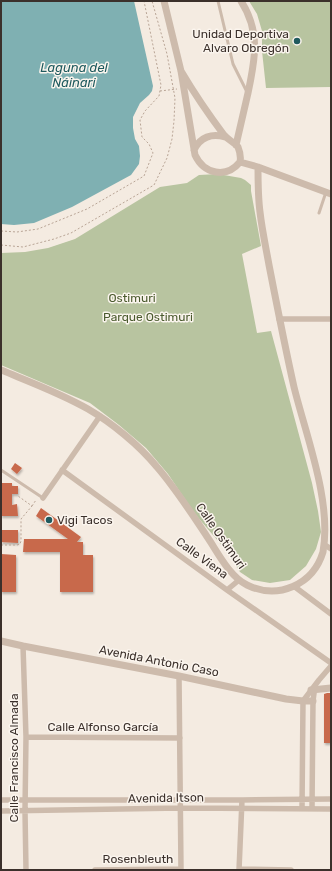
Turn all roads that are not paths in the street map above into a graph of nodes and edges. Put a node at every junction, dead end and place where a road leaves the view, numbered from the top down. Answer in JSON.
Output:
{"nodes":[{"id":1,"x":164,"y":1,"type":"edge"},
{"id":2,"x":218,"y":1,"type":"edge"},
{"id":3,"x":241,"y":1,"type":"edge"},
{"id":4,"x":181,"y":71,"type":"junction"},
{"id":5,"x":248,"y":94,"type":"junction"},
{"id":6,"x":225,"y":137,"type":"junction"},
{"id":7,"x":236,"y":145,"type":"junction"},
{"id":8,"x":194,"y":150,"type":"junction"},
{"id":9,"x":240,"y":162,"type":"junction"},
{"id":10,"x":258,"y":167,"type":"junction"},
{"id":11,"x":328,"y":193,"type":"edge"},
{"id":12,"x":319,"y":213,"type":"dead end"},
{"id":13,"x":279,"y":319,"type":"junction"},
{"id":14,"x":331,"y":319,"type":"edge"},
{"id":15,"x":1,"y":370,"type":"edge"},
{"id":16,"x":100,"y":416,"type":"junction"},
{"id":17,"x":1,"y":470,"type":"edge"},
{"id":18,"x":62,"y":470,"type":"junction"},
{"id":19,"x":7,"y":473,"type":"junction"},
{"id":20,"x":1,"y":474,"type":"edge"},
{"id":21,"x":41,"y":496,"type":"joint"},
{"id":22,"x":329,"y":521,"type":"edge"},
{"id":23,"x":328,"y":547,"type":"edge"},
{"id":24,"x":239,"y":580,"type":"junction"},
{"id":25,"x":294,"y":587,"type":"junction"},
{"id":26,"x":227,"y":590,"type":"junction"},
{"id":27,"x":331,"y":614,"type":"edge"},
{"id":28,"x":1,"y":641,"type":"edge"},
{"id":29,"x":23,"y":646,"type":"junction"},
{"id":30,"x":331,"y":663,"type":"edge"},
{"id":31,"x":331,"y":666,"type":"edge"},
{"id":32,"x":179,"y":676,"type":"junction"},
{"id":33,"x":331,"y":688,"type":"edge"},
{"id":34,"x":314,"y":689,"type":"junction"},
{"id":35,"x":303,"y":701,"type":"junction"},
{"id":36,"x":313,"y":701,"type":"junction"},
{"id":37,"x":26,"y":737,"type":"junction"},
{"id":38,"x":180,"y":738,"type":"junction"},
{"id":39,"x":302,"y":799,"type":"junction"},
{"id":40,"x":312,"y":799,"type":"junction"},
{"id":41,"x":331,"y":799,"type":"edge"},
{"id":42,"x":1,"y":800,"type":"edge"},
{"id":43,"x":25,"y":800,"type":"junction"},
{"id":44,"x":180,"y":800,"type":"junction"},
{"id":45,"x":242,"y":800,"type":"junction"},
{"id":46,"x":181,"y":808,"type":"junction"},
{"id":47,"x":242,"y":808,"type":"junction"},
{"id":48,"x":302,"y":809,"type":"junction"},
{"id":49,"x":312,"y":809,"type":"junction"},
{"id":50,"x":331,"y":809,"type":"edge"},
{"id":51,"x":1,"y":811,"type":"edge"},
{"id":52,"x":25,"y":811,"type":"junction"},
{"id":53,"x":26,"y":870,"type":"edge"},
{"id":54,"x":96,"y":870,"type":"edge"},
{"id":55,"x":181,"y":870,"type":"edge"},
{"id":56,"x":239,"y":870,"type":"edge"},
{"id":57,"x":291,"y":870,"type":"edge"}],
"edges":[{"from":1,"to":4,"type":"street"},
{"from":2,"to":5,"type":"lane"},
{"from":3,"to":5,"type":"street"},
{"from":4,"to":6,"type":"street"},
{"from":4,"to":8,"type":"street"},
{"from":5,"to":7,"type":"street"},
{"from":6,"to":7,"type":"street"},
{"from":6,"to":8,"type":"street"},
{"from":7,"to":9,"type":"street"},
{"from":8,"to":9,"type":"street"},
{"from":9,"to":10,"type":"street"},
{"from":10,"to":11,"type":"street"},
{"from":10,"to":13,"type":"street","name":"Calle Ostimuri"},
{"from":11,"to":12,"type":"lane"},
{"from":13,"to":14,"type":"street"},
{"from":13,"to":22,"type":"street","name":"Calle Ostimuri"},
{"from":15,"to":16,"type":"street","name":"Calle Ostimuri"},
{"from":16,"to":18,"type":"street"},
{"from":16,"to":24,"type":"street","name":"Calle Ostimuri"},
{"from":17,"to":19,"type":"lane"},
{"from":18,"to":21,"type":"street"},
{"from":18,"to":26,"type":"street","name":"Calle Viena"},
{"from":19,"to":20,"type":"lane"},
{"from":19,"to":21,"type":"lane"},
{"from":22,"to":23,"type":"street","name":"Calle Ostimuri"},
{"from":23,"to":25,"type":"street","name":"Calle Ostimuri"},
{"from":24,"to":25,"type":"street","name":"Calle Ostimuri"},
{"from":24,"to":26,"type":"street"},
{"from":25,"to":27,"type":"street"},
{"from":26,"to":30,"type":"street","name":"Calle Viena"},
{"from":28,"to":29,"type":"street","name":"Avenida Antonio Caso"},
{"from":29,"to":32,"type":"street","name":"Avenida Antonio Caso"},
{"from":29,"to":37,"type":"street","name":"Calle Francisco Almada"},
{"from":31,"to":34,"type":"street"},
{"from":32,"to":35,"type":"street","name":"Avenida Antonio Caso"},
{"from":32,"to":38,"type":"street"},
{"from":33,"to":34,"type":"street"},
{"from":34,"to":35,"type":"street"},
{"from":34,"to":36,"type":"street"},
{"from":35,"to":36,"type":"street","name":"Avenida Antonio Caso"},
{"from":35,"to":39,"type":"street"},
{"from":36,"to":40,"type":"street"},
{"from":37,"to":38,"type":"street","name":"Calle Alfonso García"},
{"from":37,"to":43,"type":"street","name":"Calle Francisco Almada"},
{"from":38,"to":44,"type":"street"},
{"from":39,"to":40,"type":"street","name":"Avenida Itson"},
{"from":39,"to":45,"type":"street","name":"Avenida Itson"},
{"from":39,"to":48,"type":"street"},
{"from":40,"to":41,"type":"street","name":"Avenida Itson"},
{"from":40,"to":49,"type":"street"},
{"from":42,"to":43,"type":"street","name":"Avenida Itson"},
{"from":43,"to":44,"type":"street","name":"Avenida Itson"},
{"from":43,"to":52,"type":"street","name":"Calle Francisco Almada"},
{"from":44,"to":45,"type":"street","name":"Avenida Itson"},
{"from":44,"to":46,"type":"street"},
{"from":45,"to":47,"type":"street"},
{"from":46,"to":47,"type":"street","name":"Avenida Itson"},
{"from":46,"to":52,"type":"street","name":"Avenida Itson"},
{"from":46,"to":55,"type":"street"},
{"from":47,"to":48,"type":"street","name":"Avenida Itson"},
{"from":47,"to":56,"type":"street"},
{"from":48,"to":49,"type":"street","name":"Avenida Itson"},
{"from":49,"to":50,"type":"street","name":"Avenida Itson"},
{"from":51,"to":52,"type":"street","name":"Avenida Itson"},
{"from":52,"to":53,"type":"street","name":"Calle Francisco Almada"},
{"from":54,"to":55,"type":"street","name":"Rosenbleuth"},
{"from":56,"to":57,"type":"street"}]}
